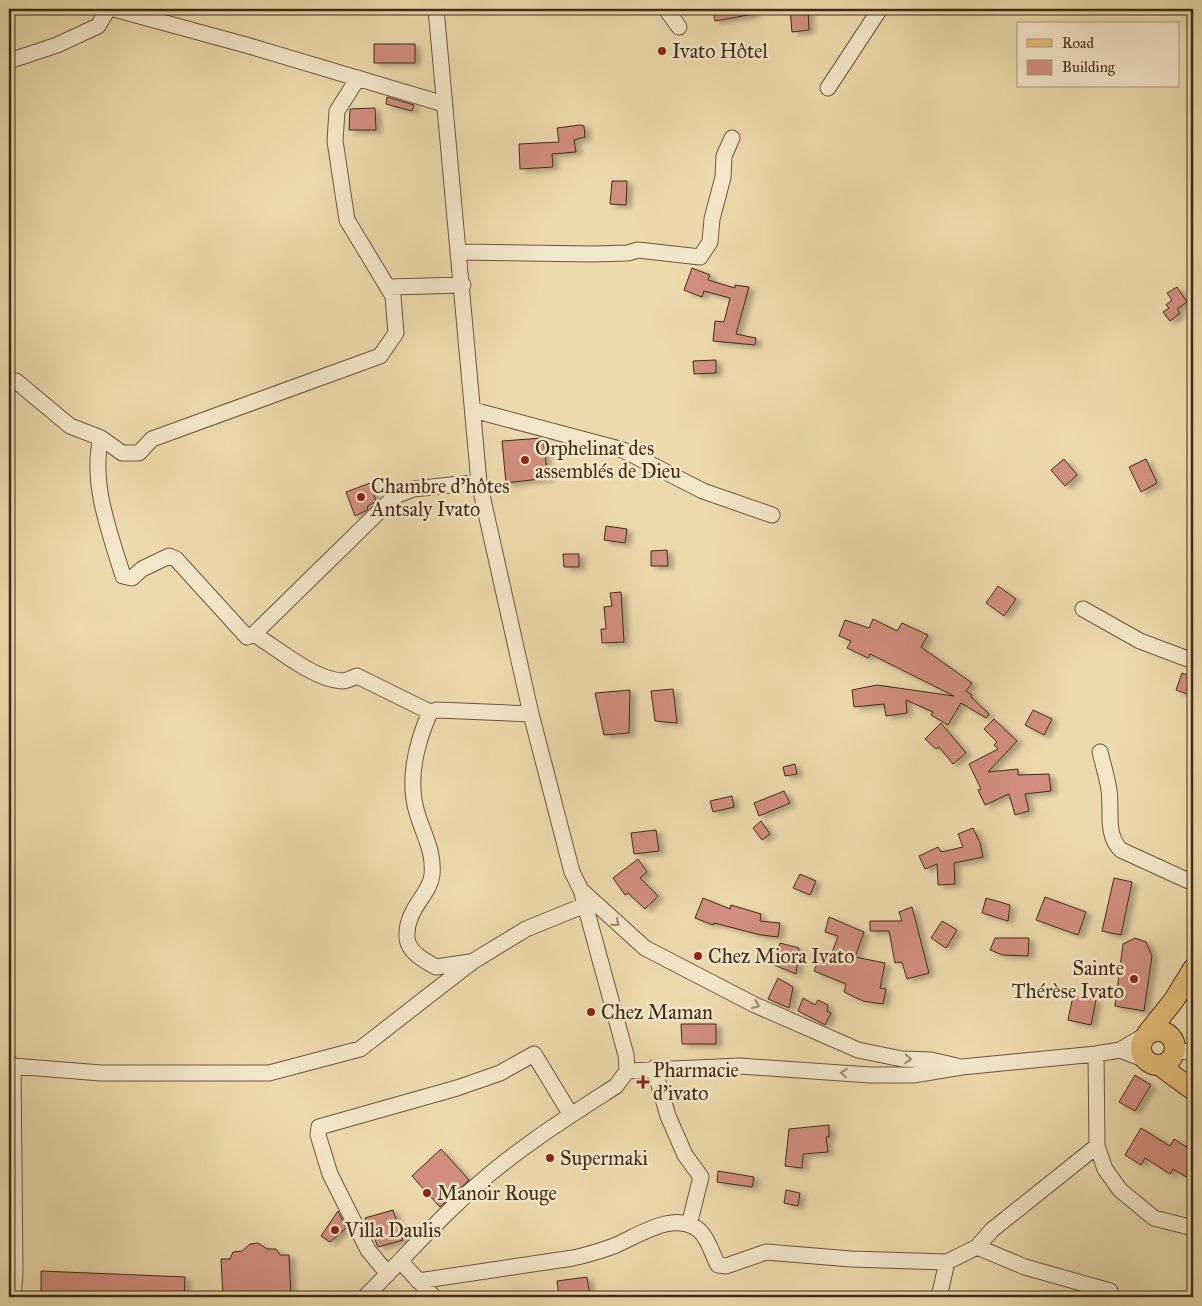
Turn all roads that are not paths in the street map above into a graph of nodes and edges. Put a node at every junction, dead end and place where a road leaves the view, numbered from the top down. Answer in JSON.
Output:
{"nodes":[{"id":1,"x":108,"y":9,"type":"edge"},
{"id":2,"x":114,"y":9,"type":"edge"},
{"id":3,"x":438,"y":9,"type":"edge"},
{"id":4,"x":666,"y":9,"type":"edge"},
{"id":5,"x":880,"y":9,"type":"edge"},
{"id":6,"x":679,"y":27,"type":"dead end"},
{"id":7,"x":9,"y":61,"type":"edge"},
{"id":8,"x":358,"y":78,"type":"junction"},
{"id":9,"x":828,"y":88,"type":"dead end"},
{"id":10,"x":444,"y":104,"type":"junction"},
{"id":11,"x":732,"y":138,"type":"dead end"},
{"id":12,"x":460,"y":252,"type":"junction"},
{"id":13,"x":463,"y":285,"type":"junction"},
{"id":14,"x":389,"y":288,"type":"junction"},
{"id":15,"x":16,"y":381,"type":"dead end"},
{"id":16,"x":473,"y":410,"type":"junction"},
{"id":17,"x":101,"y":438,"type":"junction"},
{"id":18,"x":479,"y":482,"type":"junction"},
{"id":19,"x":772,"y":515,"type":"dead end"},
{"id":20,"x":1083,"y":609,"type":"dead end"},
{"id":21,"x":254,"y":634,"type":"junction"},
{"id":22,"x":1193,"y":661,"type":"edge"},
{"id":23,"x":430,"y":712,"type":"junction"},
{"id":24,"x":531,"y":714,"type":"junction"},
{"id":25,"x":1100,"y":752,"type":"dead end"},
{"id":26,"x":1193,"y":883,"type":"edge"},
{"id":27,"x":581,"y":890,"type":"junction"},
{"id":28,"x":585,"y":905,"type":"junction"},
{"id":29,"x":472,"y":962,"type":"junction"},
{"id":30,"x":1193,"y":969,"type":"edge"},
{"id":31,"x":1174,"y":1000,"type":"junction"},
{"id":32,"x":1147,"y":1034,"type":"junction"},
{"id":33,"x":1180,"y":1046,"type":"edge"},
{"id":34,"x":1120,"y":1050,"type":"junction"},
{"id":35,"x":1096,"y":1054,"type":"junction"},
{"id":36,"x":1153,"y":1062,"type":"junction"},
{"id":37,"x":11,"y":1064,"type":"edge"},
{"id":38,"x":962,"y":1067,"type":"junction"},
{"id":39,"x":654,"y":1068,"type":"junction"},
{"id":40,"x":627,"y":1071,"type":"junction"},
{"id":41,"x":1193,"y":1082,"type":"edge"},
{"id":42,"x":1193,"y":1090,"type":"edge"},
{"id":43,"x":571,"y":1115,"type":"junction"},
{"id":44,"x":1097,"y":1146,"type":"junction"},
{"id":45,"x":689,"y":1225,"type":"junction"},
{"id":46,"x":1193,"y":1228,"type":"edge"},
{"id":47,"x":976,"y":1247,"type":"junction"},
{"id":48,"x":400,"y":1260,"type":"junction"},
{"id":49,"x":947,"y":1262,"type":"junction"},
{"id":50,"x":388,"y":1274,"type":"junction"},
{"id":51,"x":418,"y":1281,"type":"junction"},
{"id":52,"x":13,"y":1297,"type":"edge"},
{"id":53,"x":365,"y":1297,"type":"edge"},
{"id":54,"x":434,"y":1297,"type":"edge"},
{"id":55,"x":939,"y":1297,"type":"edge"},
{"id":56,"x":1107,"y":1297,"type":"edge"}],
"edges":[{"from":1,"to":7,"type":"street"},
{"from":2,"to":8,"type":"street"},
{"from":3,"to":10,"type":"street"},
{"from":4,"to":6,"type":"street"},
{"from":5,"to":9,"type":"street"},
{"from":8,"to":10,"type":"street"},
{"from":8,"to":14,"type":"street"},
{"from":10,"to":12,"type":"street"},
{"from":11,"to":12,"type":"street"},
{"from":12,"to":13,"type":"street"},
{"from":13,"to":14,"type":"street"},
{"from":13,"to":16,"type":"street"},
{"from":14,"to":17,"type":"street"},
{"from":15,"to":17,"type":"street"},
{"from":16,"to":18,"type":"street"},
{"from":16,"to":19,"type":"street"},
{"from":17,"to":21,"type":"street"},
{"from":18,"to":21,"type":"street"},
{"from":18,"to":24,"type":"street"},
{"from":20,"to":22,"type":"street"},
{"from":21,"to":23,"type":"street"},
{"from":23,"to":24,"type":"street"},
{"from":23,"to":29,"type":"street"},
{"from":24,"to":27,"type":"street"},
{"from":25,"to":26,"type":"street"},
{"from":27,"to":28,"type":"street"},
{"from":27,"to":38,"type":"street","one_way":true},
{"from":28,"to":29,"type":"street"},
{"from":28,"to":40,"type":"street"},
{"from":29,"to":37,"type":"street"},
{"from":30,"to":31,"type":"main road"},
{"from":31,"to":32,"type":"main road"},
{"from":31,"to":33,"type":"main road"},
{"from":32,"to":33,"type":"main road"},
{"from":32,"to":34,"type":"street"},
{"from":32,"to":36,"type":"main road"},
{"from":33,"to":36,"type":"main road"},
{"from":33,"to":41,"type":"main road"},
{"from":34,"to":35,"type":"street"},
{"from":34,"to":36,"type":"street"},
{"from":35,"to":38,"type":"street"},
{"from":35,"to":44,"type":"street"},
{"from":36,"to":42,"type":"main road"},
{"from":37,"to":52,"type":"street"},
{"from":38,"to":39,"type":"street","one_way":true},
{"from":39,"to":40,"type":"street"},
{"from":39,"to":45,"type":"street"},
{"from":40,"to":43,"type":"street"},
{"from":43,"to":48,"type":"street"},
{"from":43,"to":50,"type":"street"},
{"from":44,"to":46,"type":"street"},
{"from":44,"to":47,"type":"street"},
{"from":45,"to":49,"type":"street"},
{"from":45,"to":51,"type":"street"},
{"from":47,"to":49,"type":"street"},
{"from":47,"to":56,"type":"street"},
{"from":48,"to":50,"type":"street"},
{"from":48,"to":51,"type":"street"},
{"from":49,"to":55,"type":"street"},
{"from":50,"to":53,"type":"street"},
{"from":51,"to":54,"type":"street"}]}
